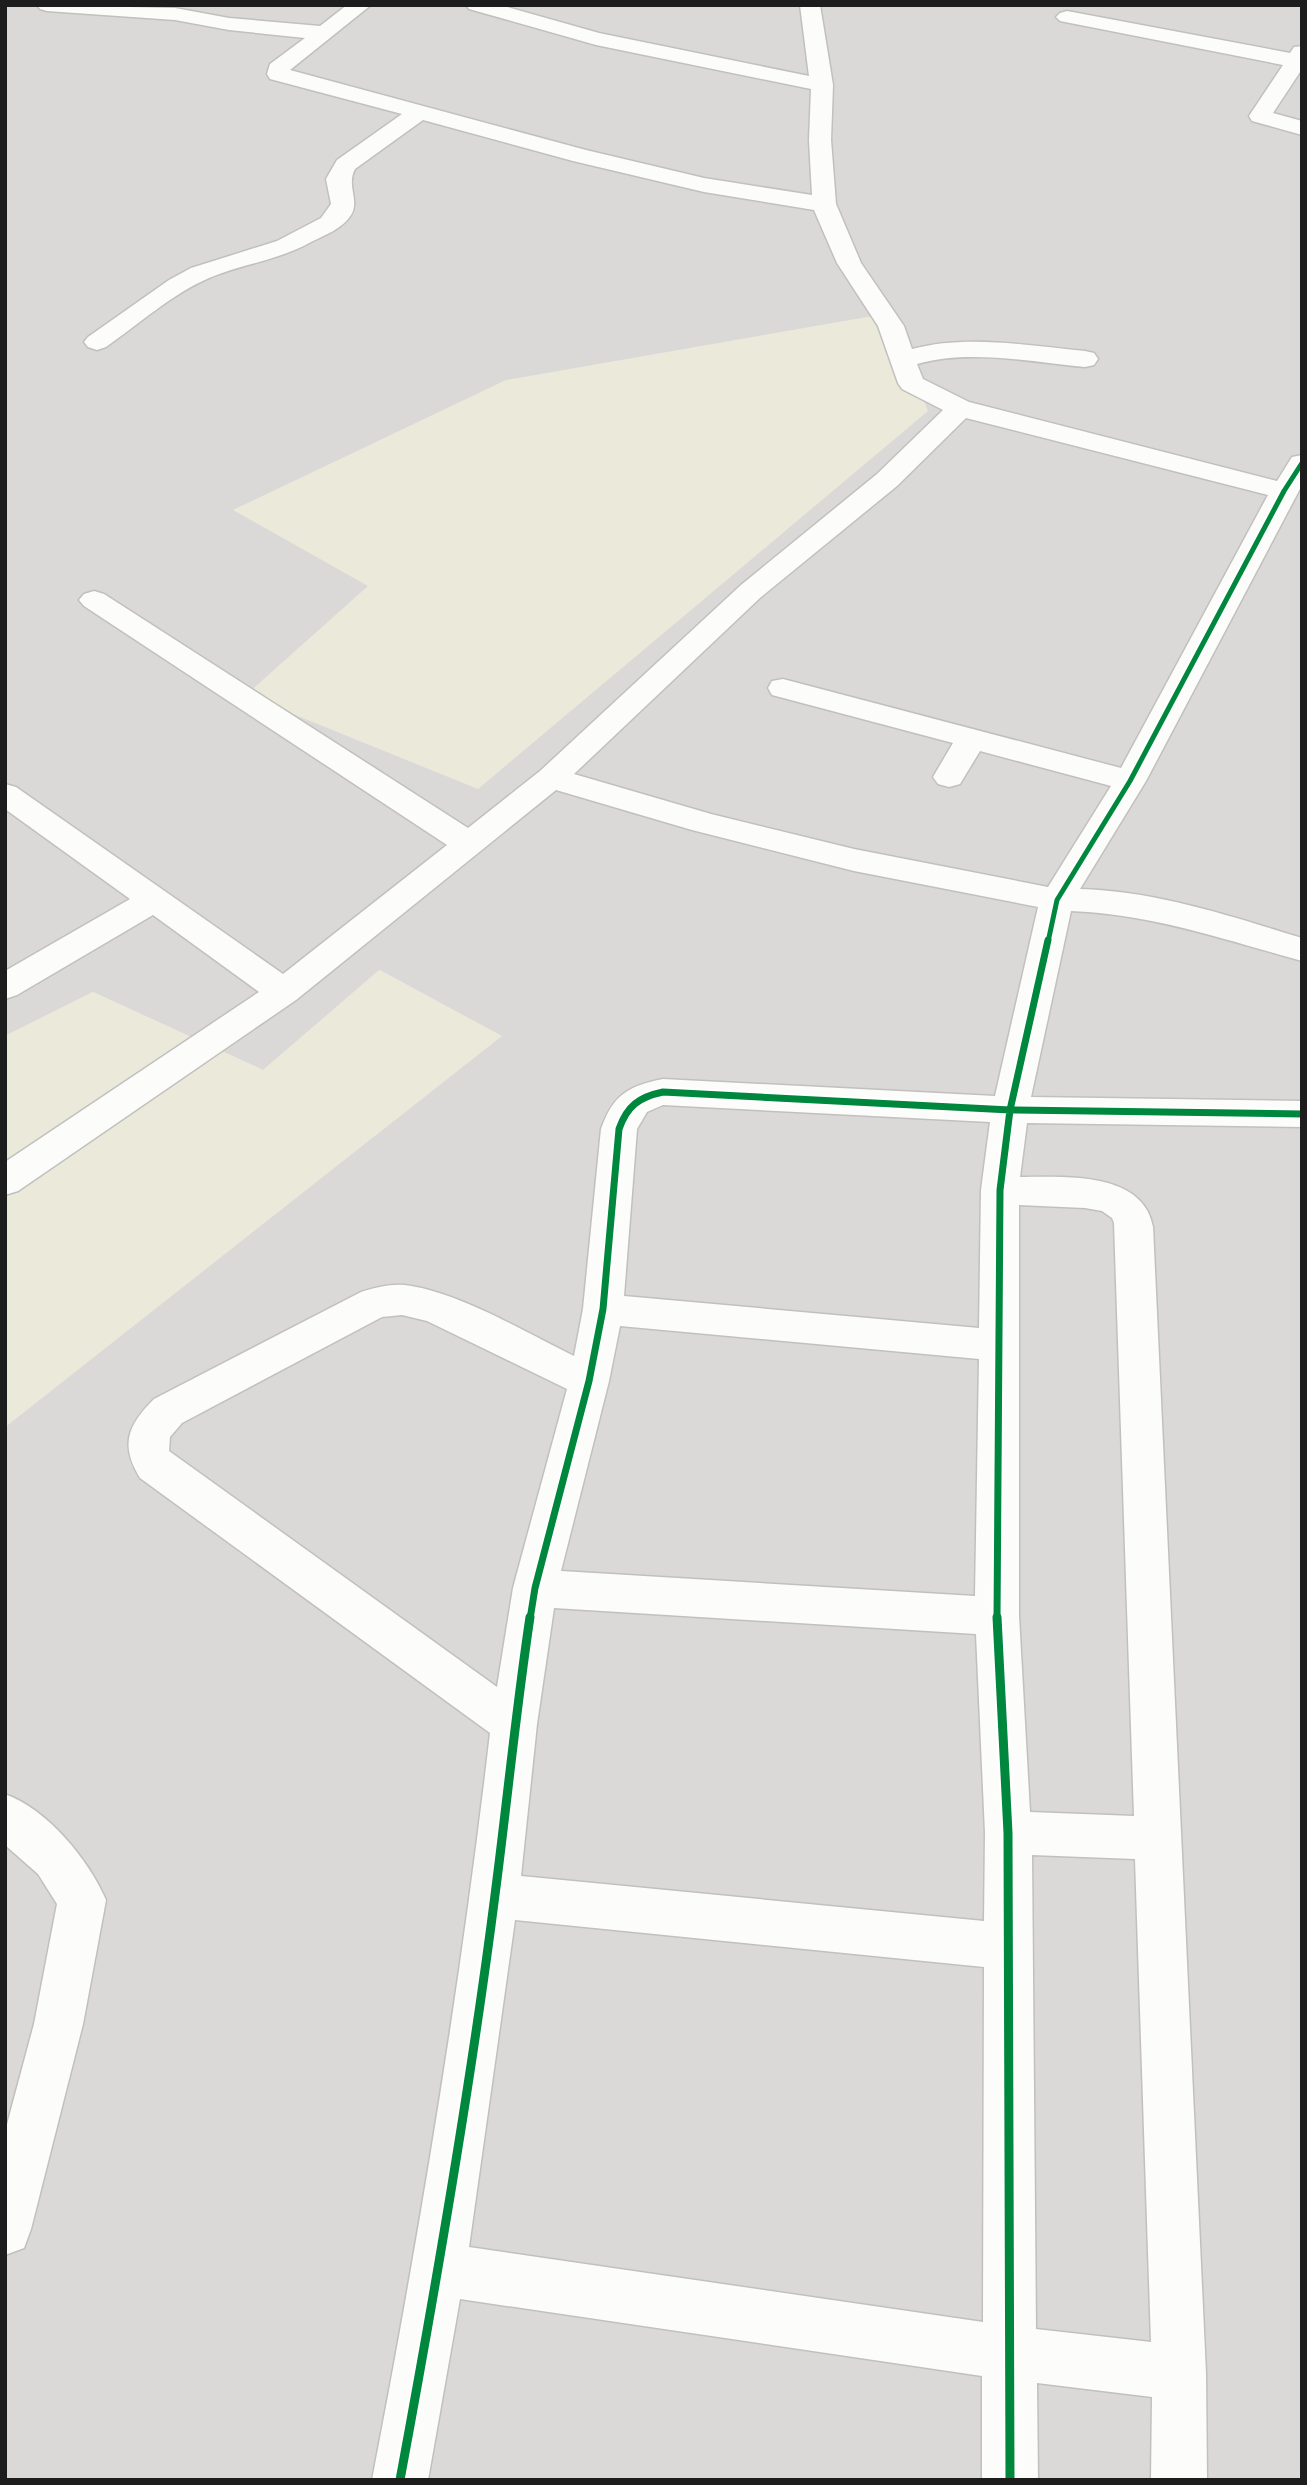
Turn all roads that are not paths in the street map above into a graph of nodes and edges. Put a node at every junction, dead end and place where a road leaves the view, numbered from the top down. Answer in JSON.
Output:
{"nodes":[{"id":1,"x":47,"y":5,"type":"edge"},
{"id":2,"x":361,"y":5,"type":"edge"},
{"id":3,"x":476,"y":5,"type":"edge"},
{"id":4,"x":810,"y":5,"type":"edge"},
{"id":5,"x":180,"y":10,"type":"edge"},
{"id":6,"x":1067,"y":17,"type":"dead end"},
{"id":7,"x":325,"y":33,"type":"junction"},
{"id":8,"x":1299,"y":57,"type":"edge"},
{"id":9,"x":822,"y":85,"type":"junction"},
{"id":10,"x":420,"y":112,"type":"junction"},
{"id":11,"x":1302,"y":128,"type":"edge"},
{"id":12,"x":824,"y":204,"type":"junction"},
{"id":13,"x":97,"y":342,"type":"dead end"},
{"id":14,"x":905,"y":359,"type":"junction"},
{"id":15,"x":1085,"y":359,"type":"dead end"},
{"id":16,"x":960,"y":408,"type":"junction"},
{"id":17,"x":1293,"y":477,"type":"edge"},
{"id":18,"x":94,"y":600,"type":"dead end"},
{"id":19,"x":783,"y":688,"type":"dead end"},
{"id":20,"x":972,"y":738,"type":"junction"},
{"id":21,"x":949,"y":777,"type":"dead end"},
{"id":22,"x":551,"y":778,"type":"junction"},
{"id":23,"x":1130,"y":781,"type":"junction"},
{"id":24,"x":5,"y":794,"type":"edge"},
{"id":25,"x":468,"y":844,"type":"junction"},
{"id":26,"x":153,"y":900,"type":"junction"},
{"id":27,"x":1057,"y":900,"type":"junction"},
{"id":28,"x":1302,"y":950,"type":"edge"},
{"id":29,"x":5,"y":987,"type":"edge"},
{"id":30,"x":284,"y":992,"type":"junction"},
{"id":31,"x":1010,"y":1110,"type":"junction"},
{"id":32,"x":1302,"y":1114,"type":"edge"},
{"id":33,"x":5,"y":1181,"type":"edge"},
{"id":34,"x":1000,"y":1191,"type":"junction"},
{"id":35,"x":603,"y":1309,"type":"junction"},
{"id":36,"x":998,"y":1345,"type":"junction"},
{"id":37,"x":589,"y":1381,"type":"junction"},
{"id":38,"x":535,"y":1588,"type":"junction"},
{"id":39,"x":997,"y":1616,"type":"junction"},
{"id":40,"x":514,"y":1724,"type":"junction"},
{"id":41,"x":5,"y":1815,"type":"edge"},
{"id":42,"x":1008,"y":1833,"type":"junction"},
{"id":43,"x":1157,"y":1838,"type":"junction"},
{"id":44,"x":495,"y":1896,"type":"junction"},
{"id":45,"x":1009,"y":1946,"type":"junction"},
{"id":46,"x":5,"y":2229,"type":"edge"},
{"id":47,"x":439,"y":2269,"type":"junction"},
{"id":48,"x":1009,"y":2353,"type":"junction"},
{"id":49,"x":1179,"y":2372,"type":"junction"},
{"id":50,"x":400,"y":2480,"type":"edge"},
{"id":51,"x":1010,"y":2480,"type":"edge"},
{"id":52,"x":1178,"y":2480,"type":"edge"}],
"edges":[{"from":1,"to":5,"type":"street"},
{"from":2,"to":7,"type":"street"},
{"from":3,"to":9,"type":"street"},
{"from":4,"to":9,"type":"street"},
{"from":5,"to":7,"type":"street"},
{"from":6,"to":8,"type":"street"},
{"from":7,"to":10,"type":"street"},
{"from":8,"to":11,"type":"street"},
{"from":9,"to":12,"type":"street"},
{"from":10,"to":12,"type":"street"},
{"from":10,"to":13,"type":"street"},
{"from":12,"to":14,"type":"street"},
{"from":14,"to":15,"type":"street"},
{"from":14,"to":16,"type":"street"},
{"from":16,"to":17,"type":"street"},
{"from":16,"to":22,"type":"street"},
{"from":17,"to":23,"type":"street"},
{"from":18,"to":25,"type":"street"},
{"from":19,"to":20,"type":"street"},
{"from":20,"to":21,"type":"street"},
{"from":20,"to":23,"type":"street"},
{"from":22,"to":25,"type":"street"},
{"from":22,"to":27,"type":"street"},
{"from":23,"to":27,"type":"street"},
{"from":24,"to":26,"type":"street"},
{"from":25,"to":30,"type":"street"},
{"from":26,"to":29,"type":"street"},
{"from":26,"to":30,"type":"street"},
{"from":27,"to":28,"type":"street"},
{"from":27,"to":31,"type":"street"},
{"from":30,"to":33,"type":"street"},
{"from":31,"to":32,"type":"street"},
{"from":31,"to":34,"type":"street"},
{"from":31,"to":35,"type":"street"},
{"from":34,"to":36,"type":"street"},
{"from":34,"to":43,"type":"street"},
{"from":35,"to":36,"type":"street"},
{"from":35,"to":37,"type":"street"},
{"from":36,"to":39,"type":"street"},
{"from":37,"to":38,"type":"street"},
{"from":37,"to":40,"type":"street"},
{"from":38,"to":39,"type":"street"},
{"from":38,"to":40,"type":"street"},
{"from":39,"to":42,"type":"street"},
{"from":40,"to":44,"type":"street"},
{"from":41,"to":46,"type":"street"},
{"from":42,"to":43,"type":"street"},
{"from":42,"to":45,"type":"street"},
{"from":43,"to":49,"type":"street"},
{"from":44,"to":45,"type":"street"},
{"from":44,"to":47,"type":"street"},
{"from":45,"to":48,"type":"street"},
{"from":47,"to":48,"type":"street"},
{"from":47,"to":50,"type":"street"},
{"from":48,"to":49,"type":"street"},
{"from":48,"to":51,"type":"street"},
{"from":49,"to":52,"type":"street"}]}
